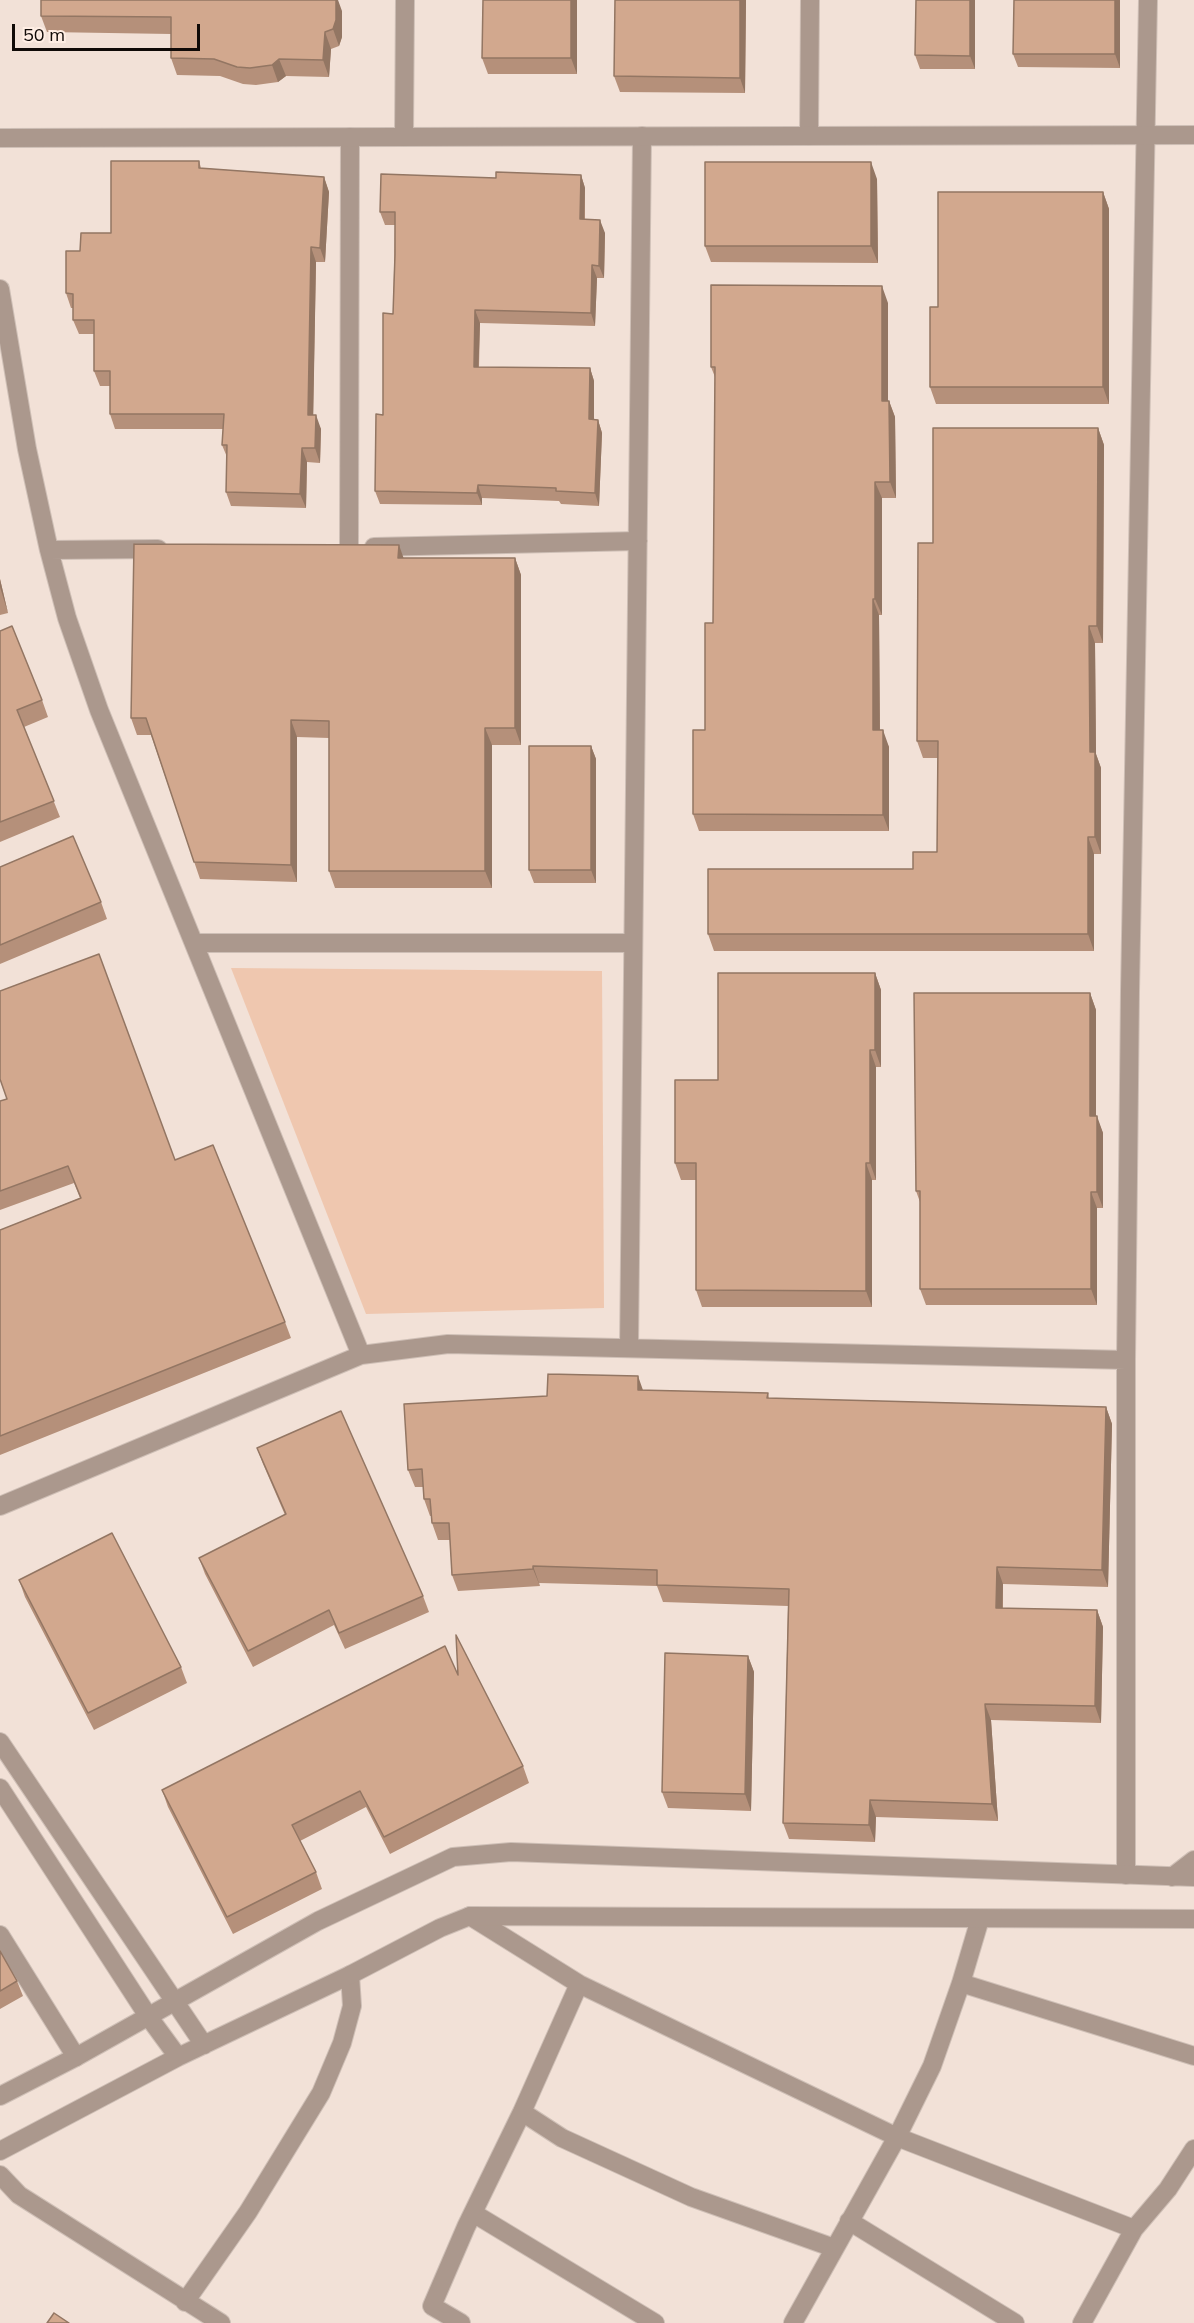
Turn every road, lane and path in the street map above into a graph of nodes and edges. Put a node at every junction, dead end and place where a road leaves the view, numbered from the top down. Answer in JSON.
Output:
{"nodes":[{"id":1,"x":405,"y":0,"type":"edge"},
{"id":2,"x":810,"y":0,"type":"edge"},
{"id":3,"x":1148,"y":0,"type":"edge"},
{"id":4,"x":1146,"y":135,"type":"junction"},
{"id":5,"x":1194,"y":135,"type":"edge"},
{"id":6,"x":642,"y":136,"type":"junction"},
{"id":7,"x":809,"y":136,"type":"junction"},
{"id":8,"x":350,"y":137,"type":"junction"},
{"id":9,"x":404,"y":137,"type":"junction"},
{"id":10,"x":0,"y":138,"type":"edge"},
{"id":11,"x":0,"y":289,"type":"edge"},
{"id":12,"x":638,"y":542,"type":"junction"},
{"id":13,"x":181,"y":549,"type":"edge"},
{"id":14,"x":49,"y":550,"type":"junction"},
{"id":15,"x":194,"y":943,"type":"junction"},
{"id":16,"x":633,"y":943,"type":"junction"},
{"id":17,"x":628,"y":1348,"type":"junction"},
{"id":18,"x":361,"y":1355,"type":"junction"},
{"id":19,"x":1126,"y":1360,"type":"junction"},
{"id":20,"x":0,"y":1506,"type":"edge"},
{"id":21,"x":0,"y":1742,"type":"edge"},
{"id":22,"x":0,"y":1788,"type":"edge"},
{"id":23,"x":1194,"y":1860,"type":"edge"},
{"id":24,"x":1126,"y":1875,"type":"junction"},
{"id":25,"x":1172,"y":1876,"type":"junction"},
{"id":26,"x":1194,"y":1877,"type":"edge"},
{"id":27,"x":470,"y":1916,"type":"junction"},
{"id":28,"x":980,"y":1919,"type":"junction"},
{"id":29,"x":1194,"y":1919,"type":"edge"},
{"id":30,"x":0,"y":1935,"type":"edge"},
{"id":31,"x":350,"y":1975,"type":"junction"},
{"id":32,"x":961,"y":1983,"type":"junction"},
{"id":33,"x":579,"y":1984,"type":"junction"},
{"id":34,"x":174,"y":2002,"type":"junction"},
{"id":35,"x":148,"y":2016,"type":"junction"},
{"id":36,"x":204,"y":2045,"type":"junction"},
{"id":37,"x":1194,"y":2056,"type":"edge"},
{"id":38,"x":76,"y":2057,"type":"junction"},
{"id":39,"x":178,"y":2057,"type":"junction"},
{"id":40,"x":0,"y":2096,"type":"edge"},
{"id":41,"x":522,"y":2112,"type":"junction"},
{"id":42,"x":897,"y":2137,"type":"junction"},
{"id":43,"x":1194,"y":2149,"type":"edge"},
{"id":44,"x":0,"y":2151,"type":"edge"},
{"id":45,"x":0,"y":2175,"type":"edge"},
{"id":46,"x":473,"y":2213,"type":"junction"},
{"id":47,"x":849,"y":2221,"type":"junction"},
{"id":48,"x":1134,"y":2229,"type":"junction"},
{"id":49,"x":834,"y":2248,"type":"junction"},
{"id":50,"x":185,"y":2302,"type":"junction"},
{"id":51,"x":221,"y":2323,"type":"edge"},
{"id":52,"x":461,"y":2323,"type":"edge"},
{"id":53,"x":655,"y":2323,"type":"edge"},
{"id":54,"x":793,"y":2323,"type":"edge"},
{"id":55,"x":1015,"y":2323,"type":"edge"},
{"id":56,"x":1082,"y":2323,"type":"edge"}],
"edges":[{"from":1,"to":9,"type":"street"},
{"from":2,"to":7,"type":"street"},
{"from":3,"to":4,"type":"street"},
{"from":4,"to":5,"type":"street"},
{"from":4,"to":7,"type":"street"},
{"from":4,"to":19,"type":"street"},
{"from":6,"to":7,"type":"street"},
{"from":6,"to":9,"type":"street"},
{"from":6,"to":12,"type":"street"},
{"from":8,"to":9,"type":"street"},
{"from":8,"to":10,"type":"street"},
{"from":8,"to":12,"type":"street"},
{"from":11,"to":14,"type":"street"},
{"from":12,"to":16,"type":"street"},
{"from":13,"to":14,"type":"street"},
{"from":14,"to":15,"type":"street"},
{"from":15,"to":16,"type":"street"},
{"from":15,"to":18,"type":"street"},
{"from":16,"to":17,"type":"street"},
{"from":17,"to":18,"type":"street"},
{"from":17,"to":19,"type":"street"},
{"from":18,"to":20,"type":"street"},
{"from":19,"to":24,"type":"street"},
{"from":21,"to":34,"type":"street"},
{"from":22,"to":35,"type":"street"},
{"from":23,"to":25,"type":"street"},
{"from":24,"to":25,"type":"street"},
{"from":24,"to":34,"type":"street"},
{"from":25,"to":26,"type":"street"},
{"from":27,"to":28,"type":"street"},
{"from":27,"to":31,"type":"street"},
{"from":27,"to":33,"type":"street"},
{"from":28,"to":29,"type":"street"},
{"from":28,"to":32,"type":"street"},
{"from":30,"to":38,"type":"street"},
{"from":31,"to":36,"type":"street"},
{"from":31,"to":50,"type":"street"},
{"from":32,"to":37,"type":"street"},
{"from":32,"to":42,"type":"street"},
{"from":33,"to":41,"type":"street"},
{"from":33,"to":42,"type":"street"},
{"from":34,"to":35,"type":"street"},
{"from":34,"to":36,"type":"street"},
{"from":35,"to":38,"type":"street"},
{"from":35,"to":39,"type":"street"},
{"from":36,"to":39,"type":"street"},
{"from":38,"to":40,"type":"street"},
{"from":39,"to":44,"type":"street"},
{"from":41,"to":46,"type":"street"},
{"from":41,"to":49,"type":"street"},
{"from":42,"to":47,"type":"street"},
{"from":42,"to":48,"type":"street"},
{"from":43,"to":48,"type":"street"},
{"from":45,"to":50,"type":"street"},
{"from":46,"to":52,"type":"street"},
{"from":46,"to":53,"type":"street"},
{"from":47,"to":49,"type":"street"},
{"from":47,"to":55,"type":"street"},
{"from":48,"to":56,"type":"street"},
{"from":49,"to":54,"type":"street"},
{"from":50,"to":51,"type":"street"}]}
